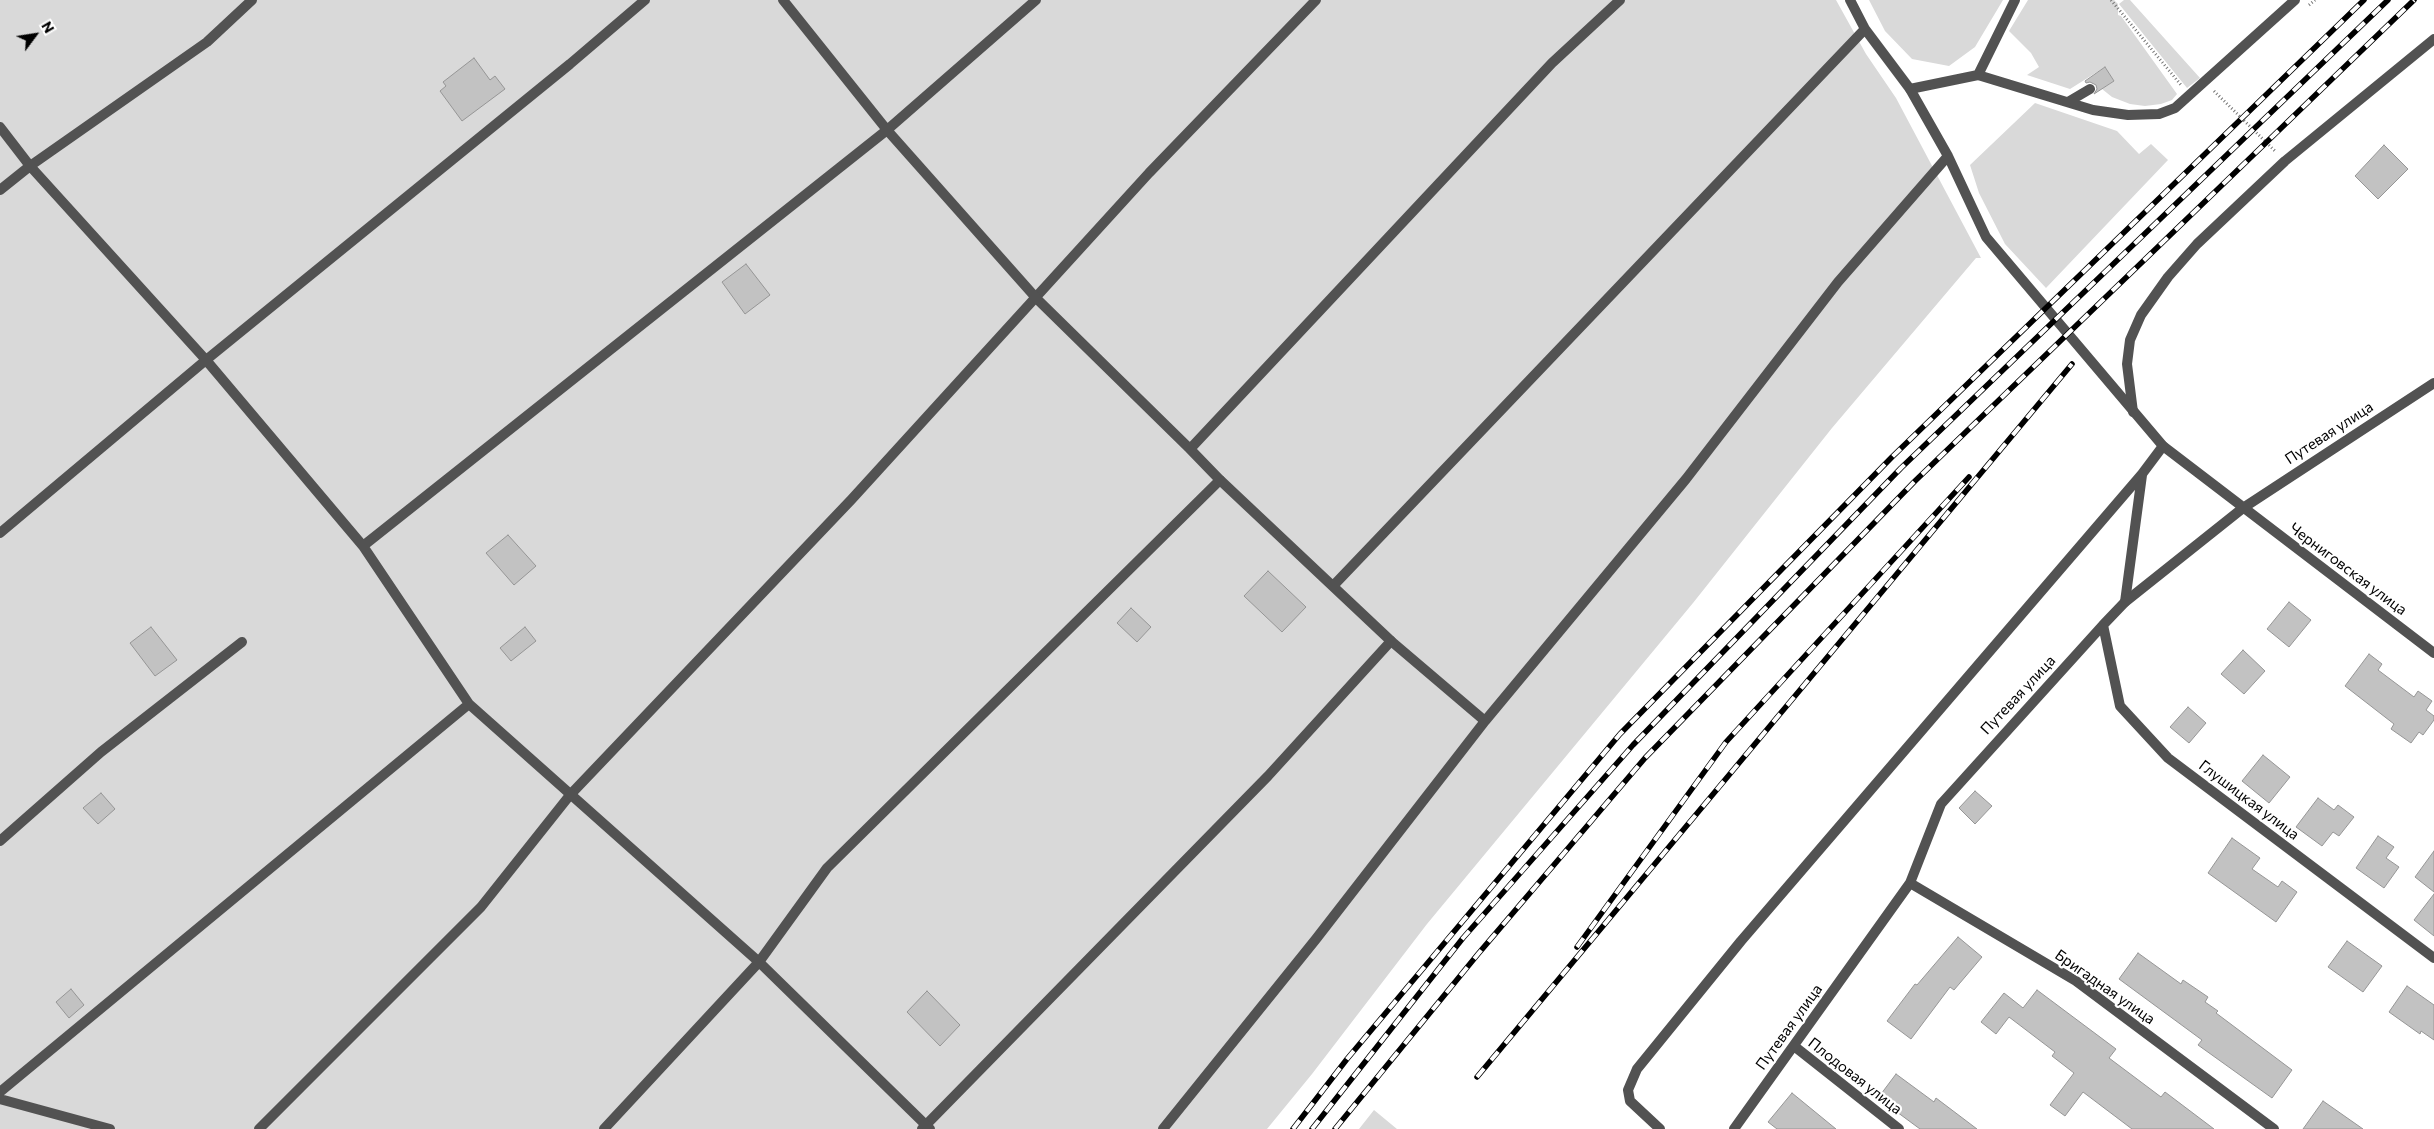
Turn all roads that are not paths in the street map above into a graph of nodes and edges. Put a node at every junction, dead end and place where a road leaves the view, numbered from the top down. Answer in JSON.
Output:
{"nodes":[{"id":1,"x":252,"y":0,"type":"edge"},
{"id":2,"x":645,"y":0,"type":"edge"},
{"id":3,"x":783,"y":0,"type":"edge"},
{"id":4,"x":1036,"y":0,"type":"edge"},
{"id":5,"x":1316,"y":0,"type":"edge"},
{"id":6,"x":1620,"y":0,"type":"edge"},
{"id":7,"x":1850,"y":0,"type":"edge"},
{"id":8,"x":2015,"y":0,"type":"edge"},
{"id":9,"x":2295,"y":0,"type":"edge"},
{"id":10,"x":1865,"y":29,"type":"junction"},
{"id":11,"x":2434,"y":39,"type":"edge"},
{"id":12,"x":1978,"y":75,"type":"junction"},
{"id":13,"x":1910,"y":89,"type":"junction"},
{"id":14,"x":2090,"y":89,"type":"dead end"},
{"id":15,"x":2068,"y":102,"type":"junction"},
{"id":16,"x":0,"y":127,"type":"edge"},
{"id":17,"x":888,"y":130,"type":"junction"},
{"id":18,"x":1948,"y":156,"type":"junction"},
{"id":19,"x":30,"y":166,"type":"junction"},
{"id":20,"x":0,"y":190,"type":"edge"},
{"id":21,"x":1036,"y":299,"type":"junction"},
{"id":22,"x":206,"y":360,"type":"junction"},
{"id":23,"x":2434,"y":383,"type":"edge"},
{"id":24,"x":2133,"y":412,"type":"junction"},
{"id":25,"x":2163,"y":446,"type":"junction"},
{"id":26,"x":1190,"y":448,"type":"junction"},
{"id":27,"x":2142,"y":474,"type":"junction"},
{"id":28,"x":1220,"y":480,"type":"junction"},
{"id":29,"x":2243,"y":508,"type":"junction"},
{"id":30,"x":0,"y":533,"type":"edge"},
{"id":31,"x":363,"y":546,"type":"junction"},
{"id":32,"x":1333,"y":586,"type":"junction"},
{"id":33,"x":2125,"y":602,"type":"junction"},
{"id":34,"x":2103,"y":626,"type":"junction"},
{"id":35,"x":242,"y":642,"type":"dead end"},
{"id":36,"x":1391,"y":642,"type":"junction"},
{"id":37,"x":2434,"y":653,"type":"edge"},
{"id":38,"x":469,"y":704,"type":"junction"},
{"id":39,"x":1485,"y":720,"type":"junction"},
{"id":40,"x":570,"y":795,"type":"junction"},
{"id":41,"x":0,"y":841,"type":"edge"},
{"id":42,"x":1910,"y":883,"type":"junction"},
{"id":43,"x":2434,"y":958,"type":"edge"},
{"id":44,"x":759,"y":962,"type":"junction"},
{"id":45,"x":1794,"y":1046,"type":"junction"},
{"id":46,"x":0,"y":1092,"type":"edge"},
{"id":47,"x":0,"y":1098,"type":"edge"},
{"id":48,"x":926,"y":1128,"type":"edge"},
{"id":49,"x":110,"y":1129,"type":"edge"},
{"id":50,"x":259,"y":1129,"type":"edge"},
{"id":51,"x":604,"y":1129,"type":"edge"},
{"id":52,"x":1162,"y":1129,"type":"edge"},
{"id":53,"x":1660,"y":1129,"type":"edge"},
{"id":54,"x":1734,"y":1129,"type":"edge"},
{"id":55,"x":1899,"y":1129,"type":"edge"},
{"id":56,"x":2274,"y":1129,"type":"edge"}],
"edges":[{"from":1,"to":19,"type":"street"},
{"from":2,"to":22,"type":"street"},
{"from":3,"to":17,"type":"street"},
{"from":4,"to":17,"type":"street"},
{"from":5,"to":21,"type":"street"},
{"from":6,"to":26,"type":"street"},
{"from":7,"to":10,"type":"street","name":"Черниговская улица"},
{"from":8,"to":12,"type":"street"},
{"from":9,"to":15,"type":"street"},
{"from":10,"to":13,"type":"street","name":"Черниговская улица"},
{"from":10,"to":32,"type":"street"},
{"from":11,"to":24,"type":"street"},
{"from":12,"to":13,"type":"street"},
{"from":12,"to":15,"type":"street"},
{"from":13,"to":18,"type":"street","name":"Черниговская улица"},
{"from":14,"to":15,"type":"street"},
{"from":16,"to":19,"type":"street"},
{"from":17,"to":21,"type":"street"},
{"from":17,"to":31,"type":"street"},
{"from":18,"to":24,"type":"street","name":"Черниговская улица"},
{"from":18,"to":39,"type":"street"},
{"from":19,"to":20,"type":"street"},
{"from":19,"to":22,"type":"street"},
{"from":21,"to":26,"type":"street"},
{"from":21,"to":40,"type":"street"},
{"from":22,"to":30,"type":"street"},
{"from":22,"to":31,"type":"street"},
{"from":23,"to":29,"type":"street","name":"Путевая улица"},
{"from":24,"to":25,"type":"street","name":"Черниговская улица"},
{"from":25,"to":27,"type":"street"},
{"from":25,"to":29,"type":"street","name":"Черниговская улица"},
{"from":26,"to":28,"type":"street"},
{"from":27,"to":33,"type":"street"},
{"from":27,"to":53,"type":"street"},
{"from":28,"to":32,"type":"street"},
{"from":28,"to":44,"type":"street"},
{"from":29,"to":33,"type":"street","name":"Путевая улица"},
{"from":29,"to":37,"type":"street","name":"Черниговская улица"},
{"from":31,"to":38,"type":"street"},
{"from":32,"to":36,"type":"street"},
{"from":33,"to":34,"type":"street","name":"Путевая улица"},
{"from":34,"to":42,"type":"street","name":"Путевая улица"},
{"from":34,"to":43,"type":"street","name":"Глушицкая улица"},
{"from":35,"to":41,"type":"street"},
{"from":36,"to":39,"type":"street"},
{"from":36,"to":48,"type":"street"},
{"from":38,"to":40,"type":"street"},
{"from":38,"to":46,"type":"street"},
{"from":39,"to":52,"type":"street"},
{"from":40,"to":44,"type":"street"},
{"from":40,"to":50,"type":"street"},
{"from":42,"to":45,"type":"street","name":"Путевая улица"},
{"from":42,"to":56,"type":"street","name":"Бригадная улица"},
{"from":44,"to":48,"type":"street"},
{"from":44,"to":51,"type":"street"},
{"from":45,"to":54,"type":"street","name":"Путевая улица"},
{"from":45,"to":55,"type":"street","name":"Плодовая улица"},
{"from":47,"to":49,"type":"street"}]}
